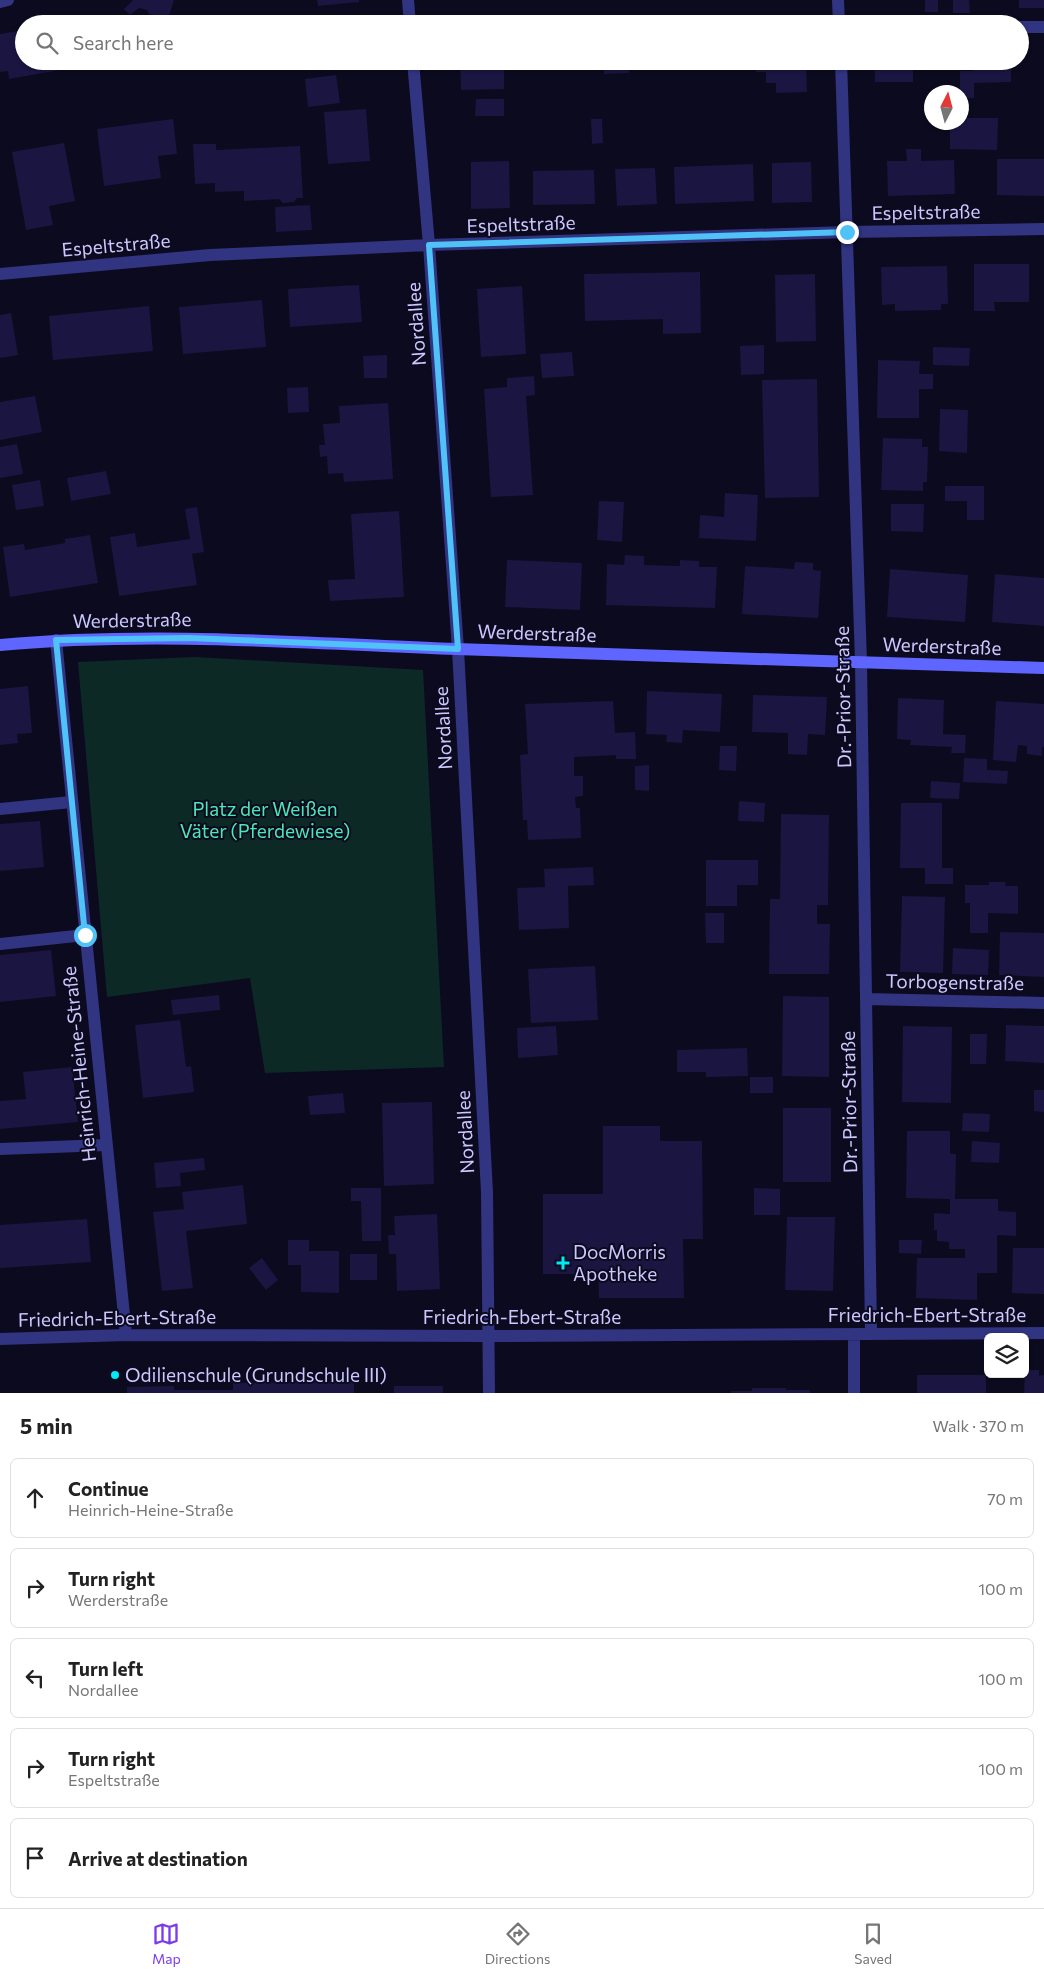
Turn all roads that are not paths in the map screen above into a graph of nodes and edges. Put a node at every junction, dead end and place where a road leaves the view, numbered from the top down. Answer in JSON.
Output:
{"nodes":[{"id":1,"x":8,"y":0,"type":"edge"},
{"id":2,"x":408,"y":0,"type":"edge"},
{"id":3,"x":838,"y":0,"type":"edge"},
{"id":4,"x":0,"y":2,"type":"edge"},
{"id":5,"x":409,"y":15,"type":"edge"},
{"id":6,"x":839,"y":15,"type":"edge"},
{"id":7,"x":1044,"y":27,"type":"edge"},
{"id":8,"x":1029,"y":28,"type":"edge"},
{"id":9,"x":414,"y":70,"type":"edge"},
{"id":10,"x":841,"y":70,"type":"edge"},
{"id":11,"x":1044,"y":229,"type":"edge"},
{"id":12,"x":847,"y":232,"type":"junction"},
{"id":13,"x":429,"y":245,"type":"junction"},
{"id":14,"x":0,"y":272,"type":"edge"},
{"id":15,"x":56,"y":640,"type":"junction"},
{"id":16,"x":0,"y":645,"type":"edge"},
{"id":17,"x":458,"y":649,"type":"junction"},
{"id":18,"x":861,"y":662,"type":"junction"},
{"id":19,"x":1044,"y":668,"type":"edge"},
{"id":20,"x":71,"y":802,"type":"junction"},
{"id":21,"x":0,"y":809,"type":"edge"},
{"id":22,"x":85,"y":935,"type":"junction"},
{"id":23,"x":0,"y":944,"type":"edge"},
{"id":24,"x":866,"y":999,"type":"junction"},
{"id":25,"x":1044,"y":1003,"type":"edge"},
{"id":26,"x":106,"y":1145,"type":"junction"},
{"id":27,"x":0,"y":1149,"type":"edge"},
{"id":28,"x":871,"y":1333,"type":"junction"},
{"id":29,"x":1044,"y":1333,"type":"edge"},
{"id":30,"x":854,"y":1334,"type":"junction"},
{"id":31,"x":126,"y":1335,"type":"junction"},
{"id":32,"x":488,"y":1336,"type":"junction"},
{"id":33,"x":0,"y":1339,"type":"edge"},
{"id":34,"x":489,"y":1393,"type":"edge"},
{"id":35,"x":854,"y":1393,"type":"edge"}],
"edges":[{"from":1,"to":4,"type":"street"},
{"from":2,"to":5,"type":"street"},
{"from":3,"to":6,"type":"street"},
{"from":7,"to":8,"type":"street"},
{"from":9,"to":13,"type":"street","name":"Nordallee"},
{"from":10,"to":12,"type":"street","name":"Dr.-Prior-Straße"},
{"from":11,"to":12,"type":"street","name":"Espeltstraße"},
{"from":12,"to":13,"type":"street","name":"Espeltstraße"},
{"from":12,"to":18,"type":"street","name":"Dr.-Prior-Straße"},
{"from":13,"to":14,"type":"street","name":"Espeltstraße"},
{"from":13,"to":17,"type":"street","name":"Nordallee"},
{"from":15,"to":16,"type":"street","name":"Werderstraße"},
{"from":15,"to":17,"type":"street","name":"Werderstraße"},
{"from":15,"to":20,"type":"street","name":"Heinrich-Heine-Straße"},
{"from":17,"to":18,"type":"street","name":"Werderstraße"},
{"from":17,"to":32,"type":"street","name":"Nordallee"},
{"from":18,"to":19,"type":"street","name":"Werderstraße"},
{"from":18,"to":24,"type":"street","name":"Dr.-Prior-Straße"},
{"from":20,"to":21,"type":"street"},
{"from":20,"to":22,"type":"street","name":"Heinrich-Heine-Straße"},
{"from":22,"to":23,"type":"street"},
{"from":22,"to":26,"type":"street","name":"Heinrich-Heine-Straße"},
{"from":24,"to":25,"type":"street","name":"Torbogenstraße"},
{"from":24,"to":28,"type":"street","name":"Dr.-Prior-Straße"},
{"from":26,"to":27,"type":"street"},
{"from":26,"to":31,"type":"street","name":"Heinrich-Heine-Straße"},
{"from":28,"to":29,"type":"street","name":"Friedrich-Ebert-Straße"},
{"from":28,"to":30,"type":"street","name":"Friedrich-Ebert-Straße"},
{"from":30,"to":32,"type":"street","name":"Friedrich-Ebert-Straße"},
{"from":30,"to":35,"type":"street"},
{"from":31,"to":32,"type":"street","name":"Friedrich-Ebert-Straße"},
{"from":31,"to":33,"type":"street","name":"Friedrich-Ebert-Straße"},
{"from":32,"to":34,"type":"street","name":"Nordallee"}]}
